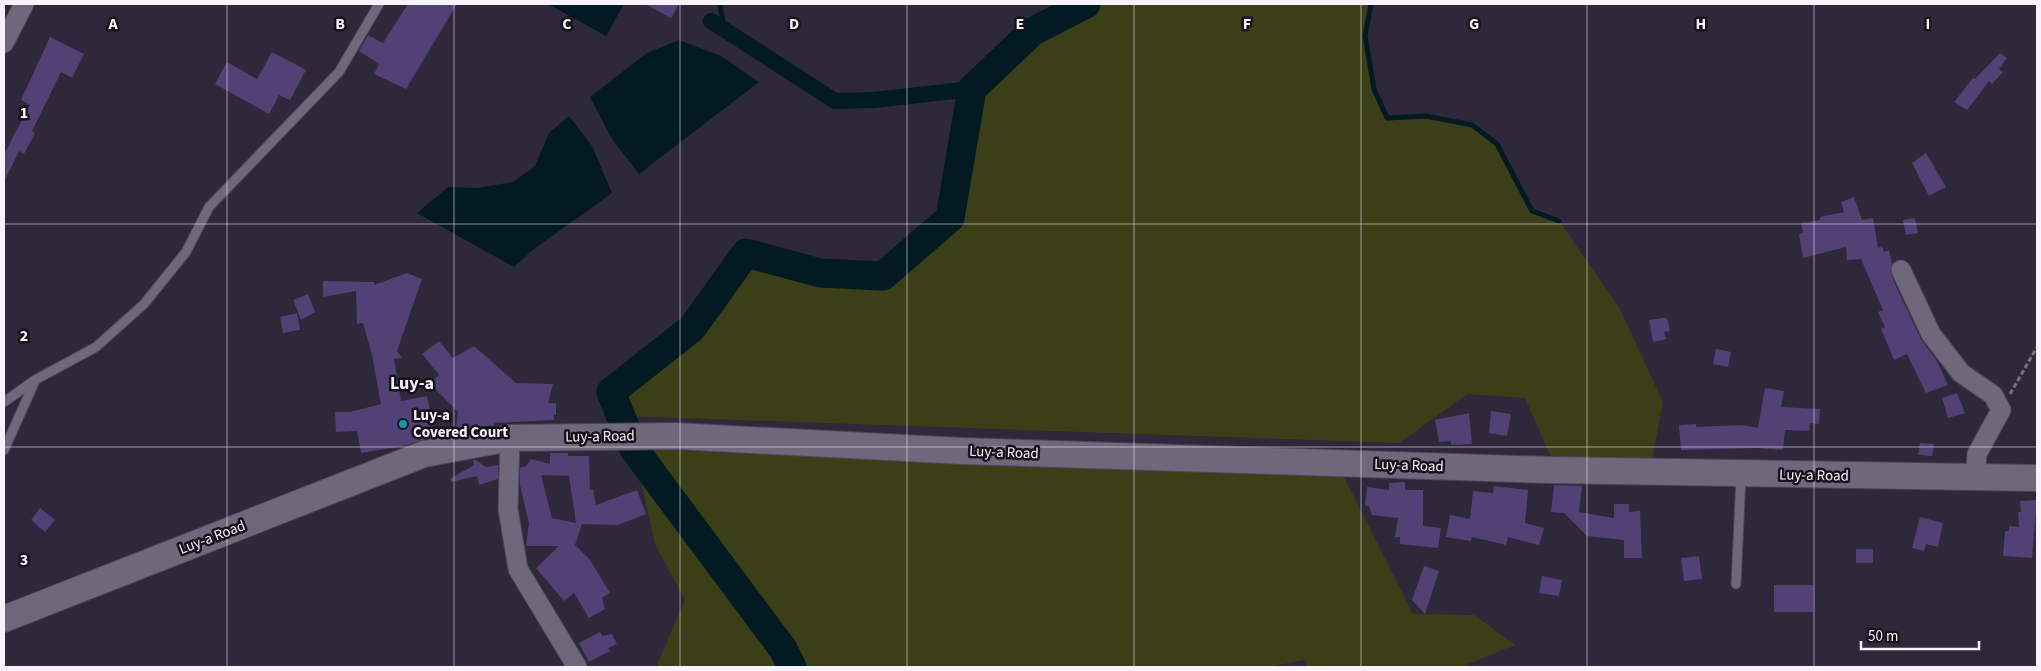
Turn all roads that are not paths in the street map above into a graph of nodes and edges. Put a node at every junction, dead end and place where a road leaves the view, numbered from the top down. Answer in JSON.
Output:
{"nodes":[{"id":1,"x":24,"y":4,"type":"edge"},
{"id":2,"x":379,"y":4,"type":"edge"},
{"id":3,"x":4,"y":43,"type":"edge"},
{"id":4,"x":1901,"y":270,"type":"dead end"},
{"id":5,"x":35,"y":380,"type":"junction"},
{"id":6,"x":4,"y":402,"type":"edge"},
{"id":7,"x":510,"y":438,"type":"junction"},
{"id":8,"x":4,"y":450,"type":"edge"},
{"id":9,"x":1741,"y":474,"type":"junction"},
{"id":10,"x":1975,"y":478,"type":"junction"},
{"id":11,"x":2037,"y":478,"type":"edge"},
{"id":12,"x":1736,"y":584,"type":"dead end"},
{"id":13,"x":4,"y":618,"type":"edge"},
{"id":14,"x":577,"y":667,"type":"edge"}],
"edges":[{"from":1,"to":3,"type":"street"},
{"from":2,"to":5,"type":"lane"},
{"from":4,"to":10,"type":"street"},
{"from":5,"to":6,"type":"lane"},
{"from":5,"to":8,"type":"lane"},
{"from":7,"to":9,"type":"main road","name":"Luy-a Road"},
{"from":7,"to":13,"type":"main road","name":"Luy-a Road"},
{"from":7,"to":14,"type":"street"},
{"from":9,"to":10,"type":"main road","name":"Luy-a Road"},
{"from":9,"to":12,"type":"lane"},
{"from":10,"to":11,"type":"main road","name":"Luy-a Road"}]}
